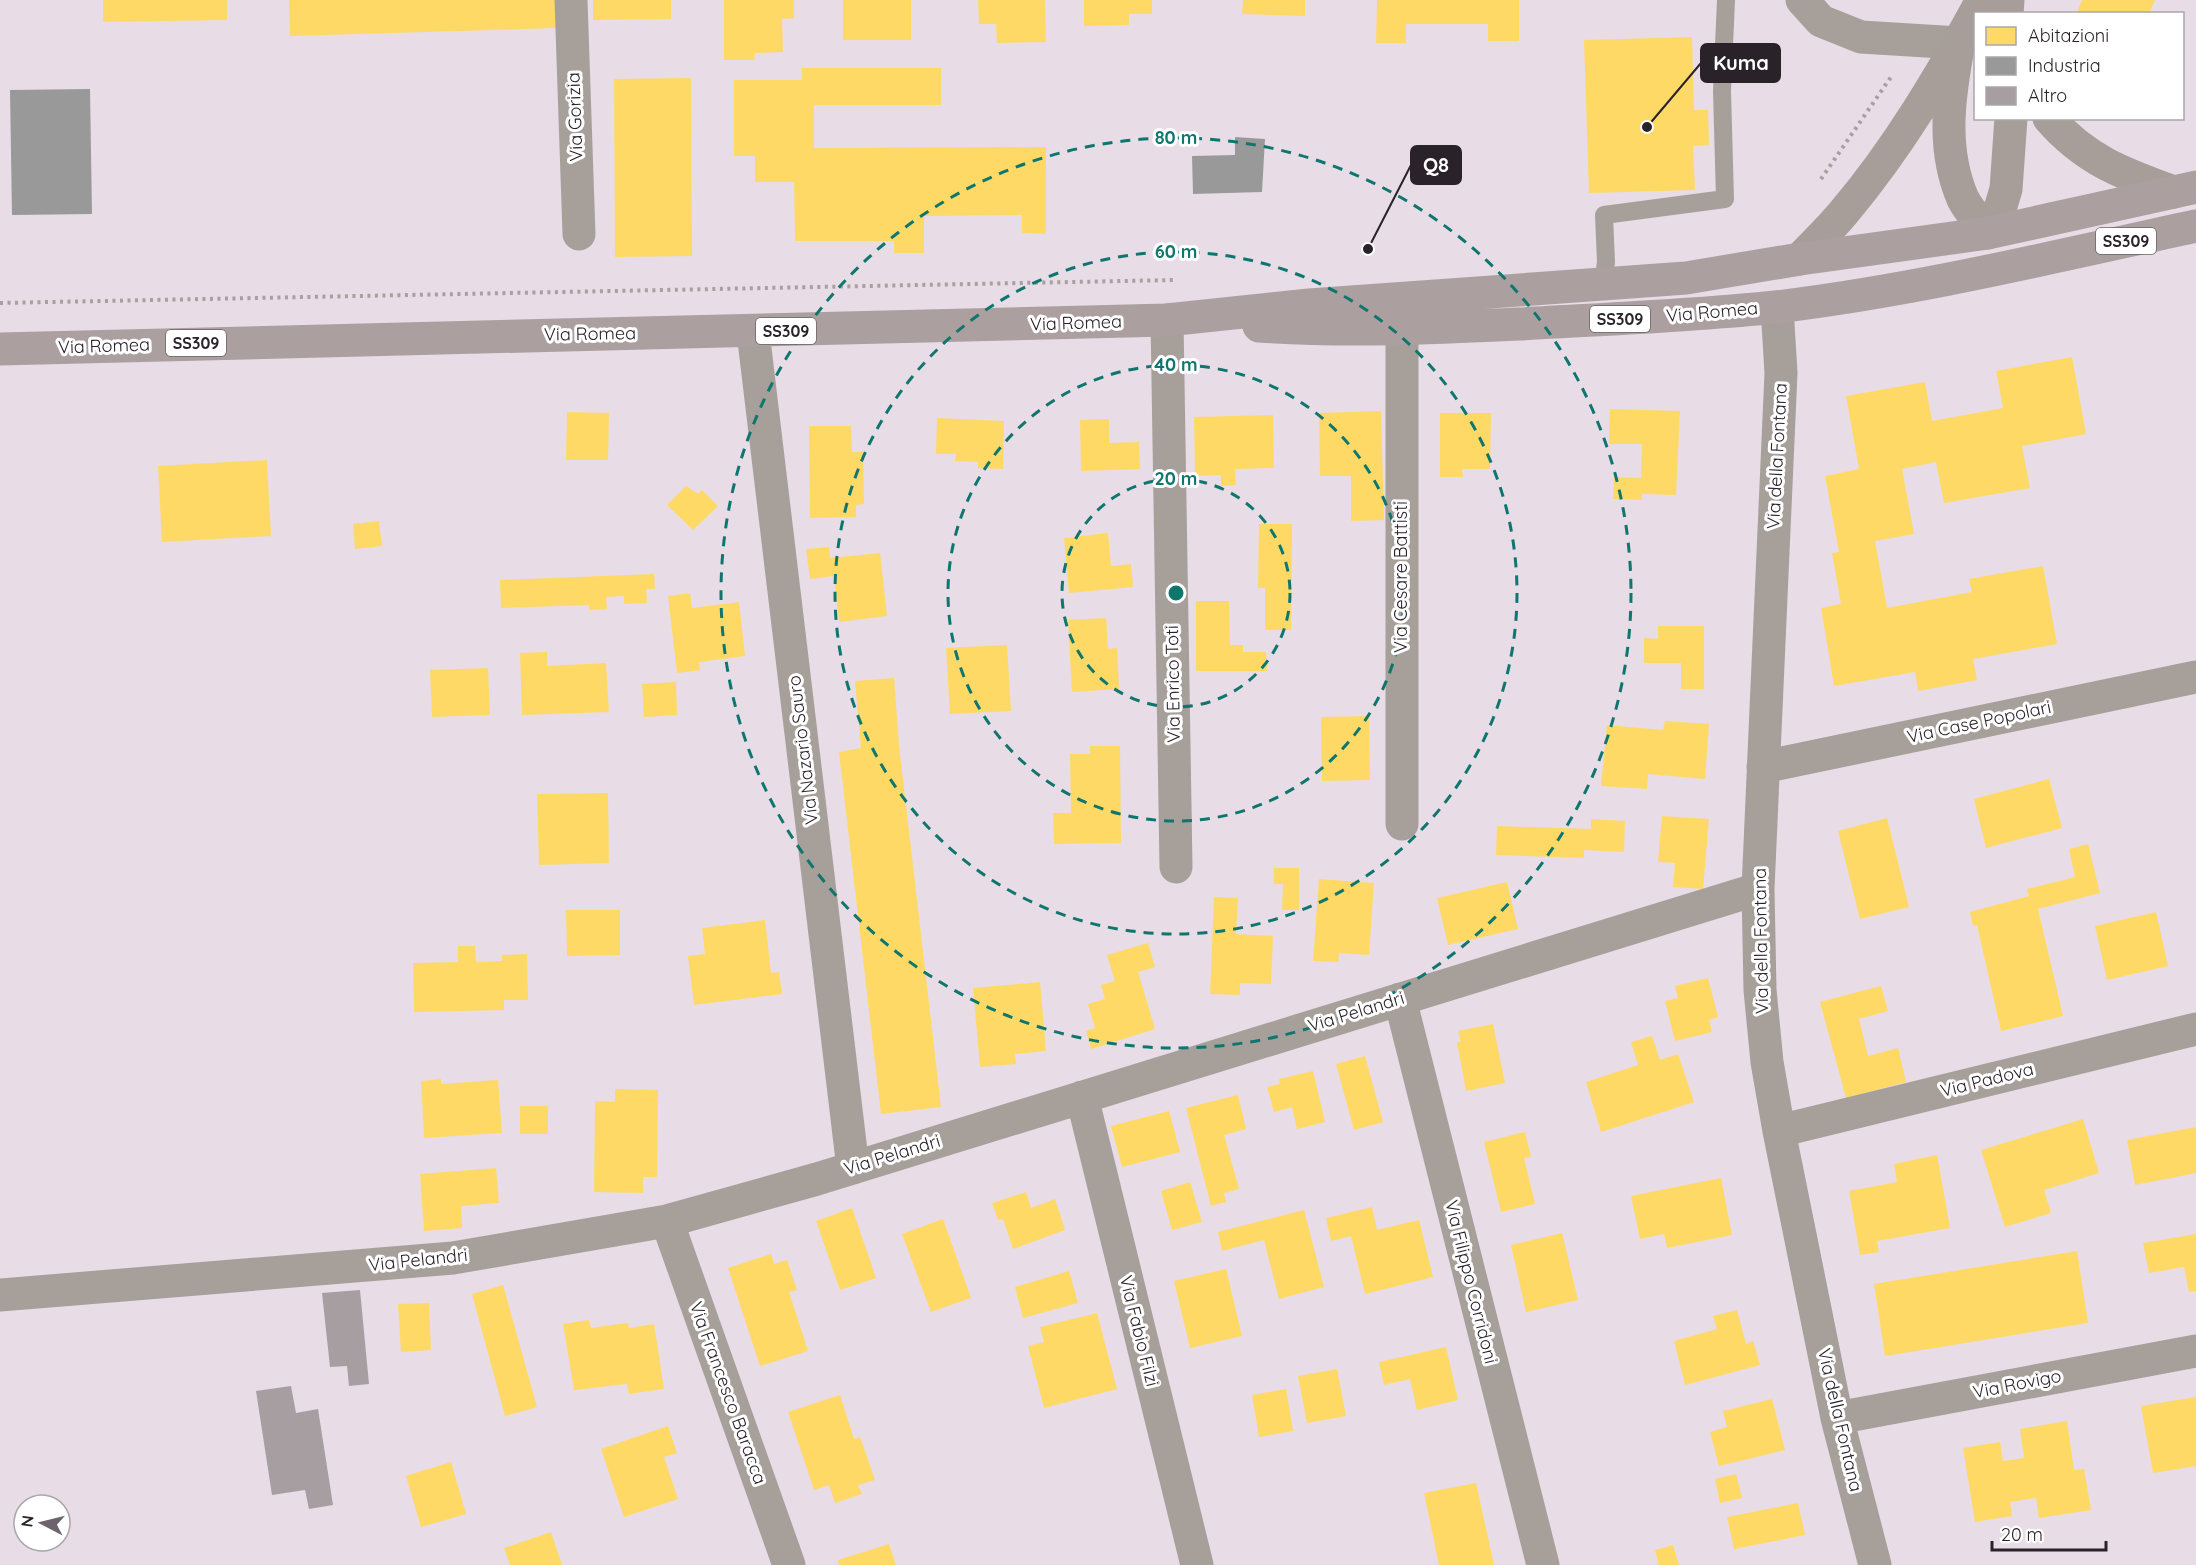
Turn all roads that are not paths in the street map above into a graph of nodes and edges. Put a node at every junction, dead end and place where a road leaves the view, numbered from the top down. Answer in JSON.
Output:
{"nodes":[{"id":1,"x":570,"y":0,"type":"edge"},
{"id":2,"x":1726,"y":0,"type":"edge"},
{"id":3,"x":1802,"y":0,"type":"edge"},
{"id":4,"x":1974,"y":15,"type":"edge"},
{"id":5,"x":1959,"y":43,"type":"junction"},
{"id":6,"x":2011,"y":120,"type":"edge"},
{"id":7,"x":2051,"y":120,"type":"edge"},
{"id":8,"x":2185,"y":189,"type":"edge"},
{"id":9,"x":2196,"y":226,"type":"edge"},
{"id":10,"x":1988,"y":233,"type":"junction"},
{"id":11,"x":579,"y":234,"type":"dead end"},
{"id":12,"x":1912,"y":245,"type":"junction"},
{"id":13,"x":2055,"y":256,"type":"junction"},
{"id":14,"x":1800,"y":259,"type":"junction"},
{"id":15,"x":1686,"y":278,"type":"junction"},
{"id":16,"x":1604,"y":284,"type":"junction"},
{"id":17,"x":1838,"y":297,"type":"junction"},
{"id":18,"x":1777,"y":307,"type":"junction"},
{"id":19,"x":1173,"y":320,"type":"junction"},
{"id":20,"x":1402,"y":330,"type":"junction"},
{"id":21,"x":753,"y":332,"type":"junction"},
{"id":22,"x":0,"y":349,"type":"edge"},
{"id":23,"x":2196,"y":676,"type":"edge"},
{"id":24,"x":1763,"y":767,"type":"junction"},
{"id":25,"x":1402,"y":824,"type":"dead end"},
{"id":26,"x":1176,"y":867,"type":"dead end"},
{"id":27,"x":1758,"y":889,"type":"junction"},
{"id":28,"x":1400,"y":999,"type":"junction"},
{"id":29,"x":2196,"y":1029,"type":"edge"},
{"id":30,"x":1082,"y":1097,"type":"junction"},
{"id":31,"x":1779,"y":1131,"type":"junction"},
{"id":32,"x":853,"y":1167,"type":"junction"},
{"id":33,"x":667,"y":1221,"type":"junction"},
{"id":34,"x":0,"y":1296,"type":"edge"},
{"id":35,"x":2196,"y":1351,"type":"edge"},
{"id":36,"x":1837,"y":1418,"type":"junction"},
{"id":37,"x":789,"y":1565,"type":"edge"},
{"id":38,"x":1197,"y":1565,"type":"edge"},
{"id":39,"x":1543,"y":1565,"type":"edge"},
{"id":40,"x":1875,"y":1565,"type":"edge"}],
"edges":[{"from":1,"to":11,"type":"street","name":"Via Gorizia"},
{"from":2,"to":16,"type":"lane"},
{"from":3,"to":5,"type":"street"},
{"from":4,"to":5,"type":"street"},
{"from":5,"to":10,"type":"street"},
{"from":5,"to":14,"type":"street"},
{"from":6,"to":10,"type":"street"},
{"from":7,"to":8,"type":"street"},
{"from":8,"to":10,"type":"main road","name":"Via Romea","number":"SS309"},
{"from":9,"to":13,"type":"main road","name":"Via Romea","number":"SS309"},
{"from":10,"to":12,"type":"main road","name":"Via Romea","number":"SS309"},
{"from":10,"to":13,"type":"main road","name":"Via Romea","number":"SS309"},
{"from":10,"to":17,"type":"main road","name":"Via Romea","number":"SS309"},
{"from":12,"to":14,"type":"main road","name":"Via Romea","number":"SS309"},
{"from":12,"to":18,"type":"main road","name":"Via Romea","number":"SS309"},
{"from":13,"to":17,"type":"main road","name":"Via Romea","number":"SS309"},
{"from":14,"to":15,"type":"main road","name":"Via Romea","number":"SS309"},
{"from":14,"to":18,"type":"main road","name":"Via Romea"},
{"from":15,"to":16,"type":"main road","name":"Via Romea","number":"SS309"},
{"from":15,"to":18,"type":"main road","name":"Via Romea","number":"SS309"},
{"from":16,"to":19,"type":"main road","name":"Via Romea","number":"SS309"},
{"from":17,"to":18,"type":"main road","name":"Via Romea","number":"SS309"},
{"from":18,"to":20,"type":"main road","name":"Via Romea","number":"SS309"},
{"from":18,"to":24,"type":"street","name":"Via della Fontana"},
{"from":19,"to":20,"type":"main road","name":"Via Romea","number":"SS309"},
{"from":19,"to":21,"type":"main road","name":"Via Romea","number":"SS309"},
{"from":19,"to":26,"type":"street","name":"Via Enrico Toti"},
{"from":20,"to":25,"type":"street","name":"Via Cesare Battisti"},
{"from":21,"to":22,"type":"main road","name":"Via Romea","number":"SS309"},
{"from":21,"to":32,"type":"street","name":"Via Nazario Sauro"},
{"from":23,"to":24,"type":"street","name":"Via Case Popolari"},
{"from":24,"to":27,"type":"street","name":"Via della Fontana"},
{"from":27,"to":28,"type":"street","name":"Via Pelandri"},
{"from":27,"to":31,"type":"street","name":"Via della Fontana"},
{"from":28,"to":30,"type":"street","name":"Via Pelandri"},
{"from":28,"to":39,"type":"street","name":"Via Filippo Corridoni"},
{"from":29,"to":31,"type":"street","name":"Via Padova"},
{"from":30,"to":32,"type":"street","name":"Via Pelandri"},
{"from":30,"to":38,"type":"street","name":"Via Fabio Filzi"},
{"from":31,"to":36,"type":"street","name":"Via della Fontana"},
{"from":32,"to":33,"type":"street","name":"Via Pelandri"},
{"from":33,"to":34,"type":"street","name":"Via Pelandri"},
{"from":33,"to":37,"type":"street","name":"Via Francesco Baracca"},
{"from":35,"to":36,"type":"street","name":"Via Rovigo"},
{"from":36,"to":40,"type":"street","name":"Via della Fontana"}]}
